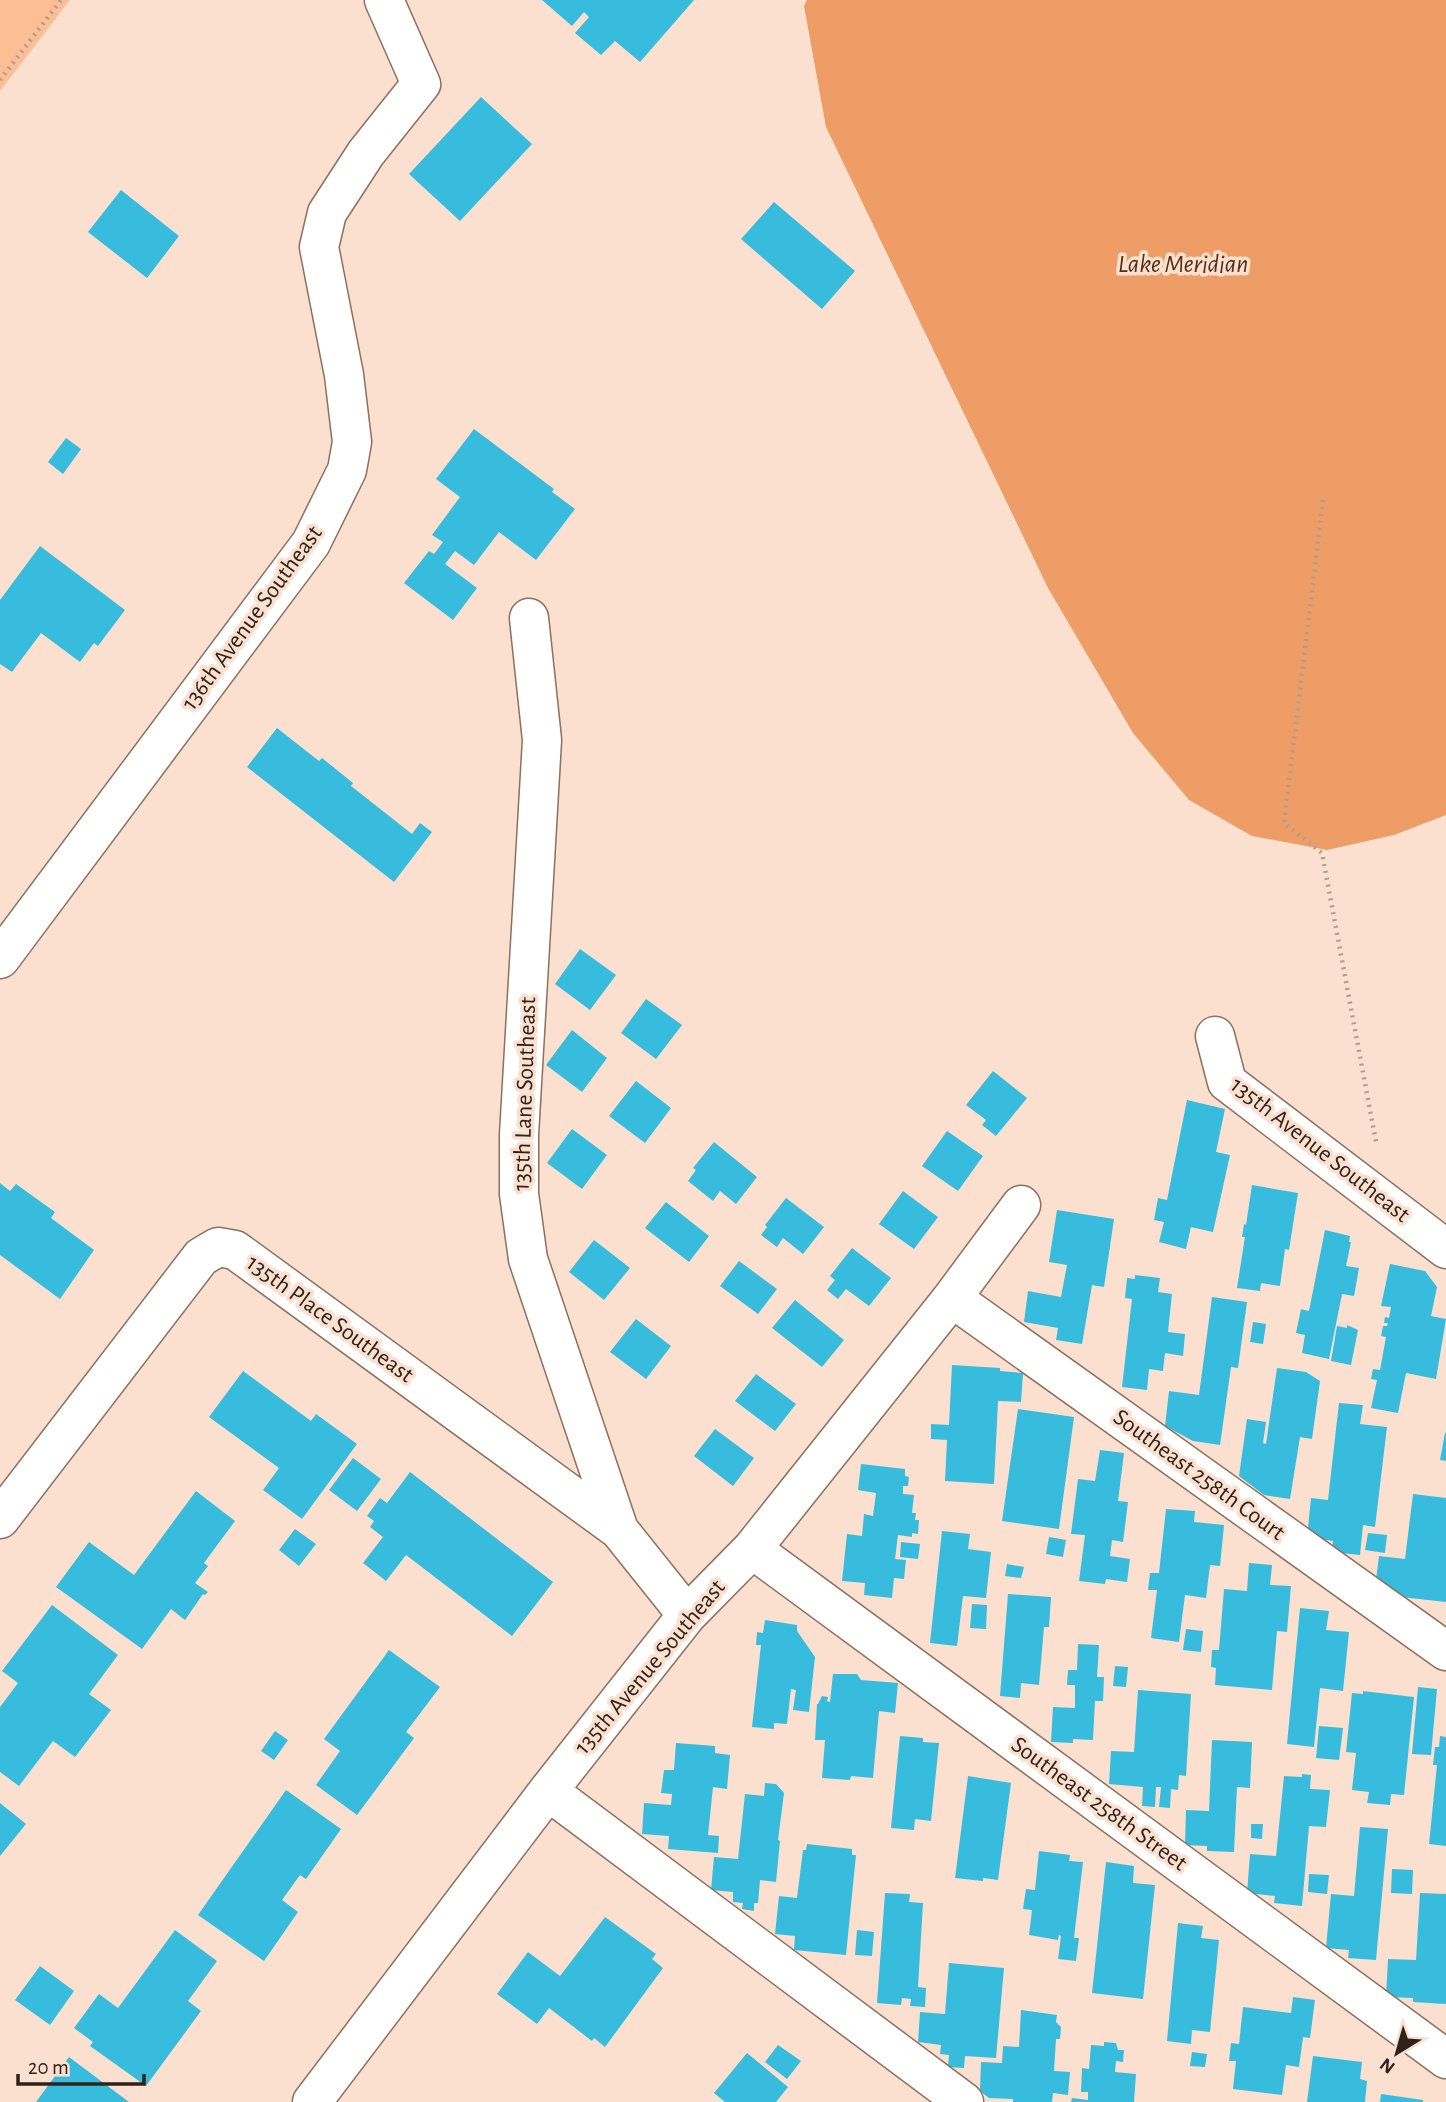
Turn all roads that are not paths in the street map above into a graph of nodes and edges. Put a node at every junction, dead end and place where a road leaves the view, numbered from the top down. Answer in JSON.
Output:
{"nodes":[{"id":1,"x":384,"y":0,"type":"edge"},
{"id":2,"x":529,"y":618,"type":"dead end"},
{"id":3,"x":0,"y":959,"type":"edge"},
{"id":4,"x":1215,"y":1036,"type":"dead end"},
{"id":5,"x":1021,"y":1205,"type":"dead end"},
{"id":6,"x":1446,"y":1249,"type":"edge"},
{"id":7,"x":951,"y":1298,"type":"junction"},
{"id":8,"x":0,"y":1519,"type":"edge"},
{"id":9,"x":619,"y":1530,"type":"junction"},
{"id":10,"x":752,"y":1549,"type":"junction"},
{"id":11,"x":687,"y":1615,"type":"junction"},
{"id":12,"x":1446,"y":1651,"type":"edge"},
{"id":13,"x":548,"y":1791,"type":"junction"},
{"id":14,"x":1446,"y":2059,"type":"edge"},
{"id":15,"x":312,"y":2102,"type":"edge"},
{"id":16,"x":964,"y":2102,"type":"edge"}],
"edges":[{"from":1,"to":3,"type":"street","name":"136th Avenue Southeast"},
{"from":2,"to":9,"type":"street","name":"135th Lane Southeast"},
{"from":4,"to":6,"type":"street","name":"135th Avenue Southeast"},
{"from":5,"to":7,"type":"street","name":"135th Avenue Southeast"},
{"from":7,"to":10,"type":"street","name":"135th Avenue Southeast"},
{"from":7,"to":12,"type":"street","name":"Southeast 258th Court"},
{"from":8,"to":9,"type":"street","name":"135th Place Southeast"},
{"from":9,"to":11,"type":"street","name":"135th Lane Southeast"},
{"from":10,"to":11,"type":"street","name":"135th Avenue Southeast"},
{"from":10,"to":14,"type":"street","name":"Southeast 258th Street"},
{"from":11,"to":13,"type":"street","name":"135th Avenue Southeast"},
{"from":13,"to":15,"type":"street","name":"135th Avenue Southeast"},
{"from":13,"to":16,"type":"street"}]}
